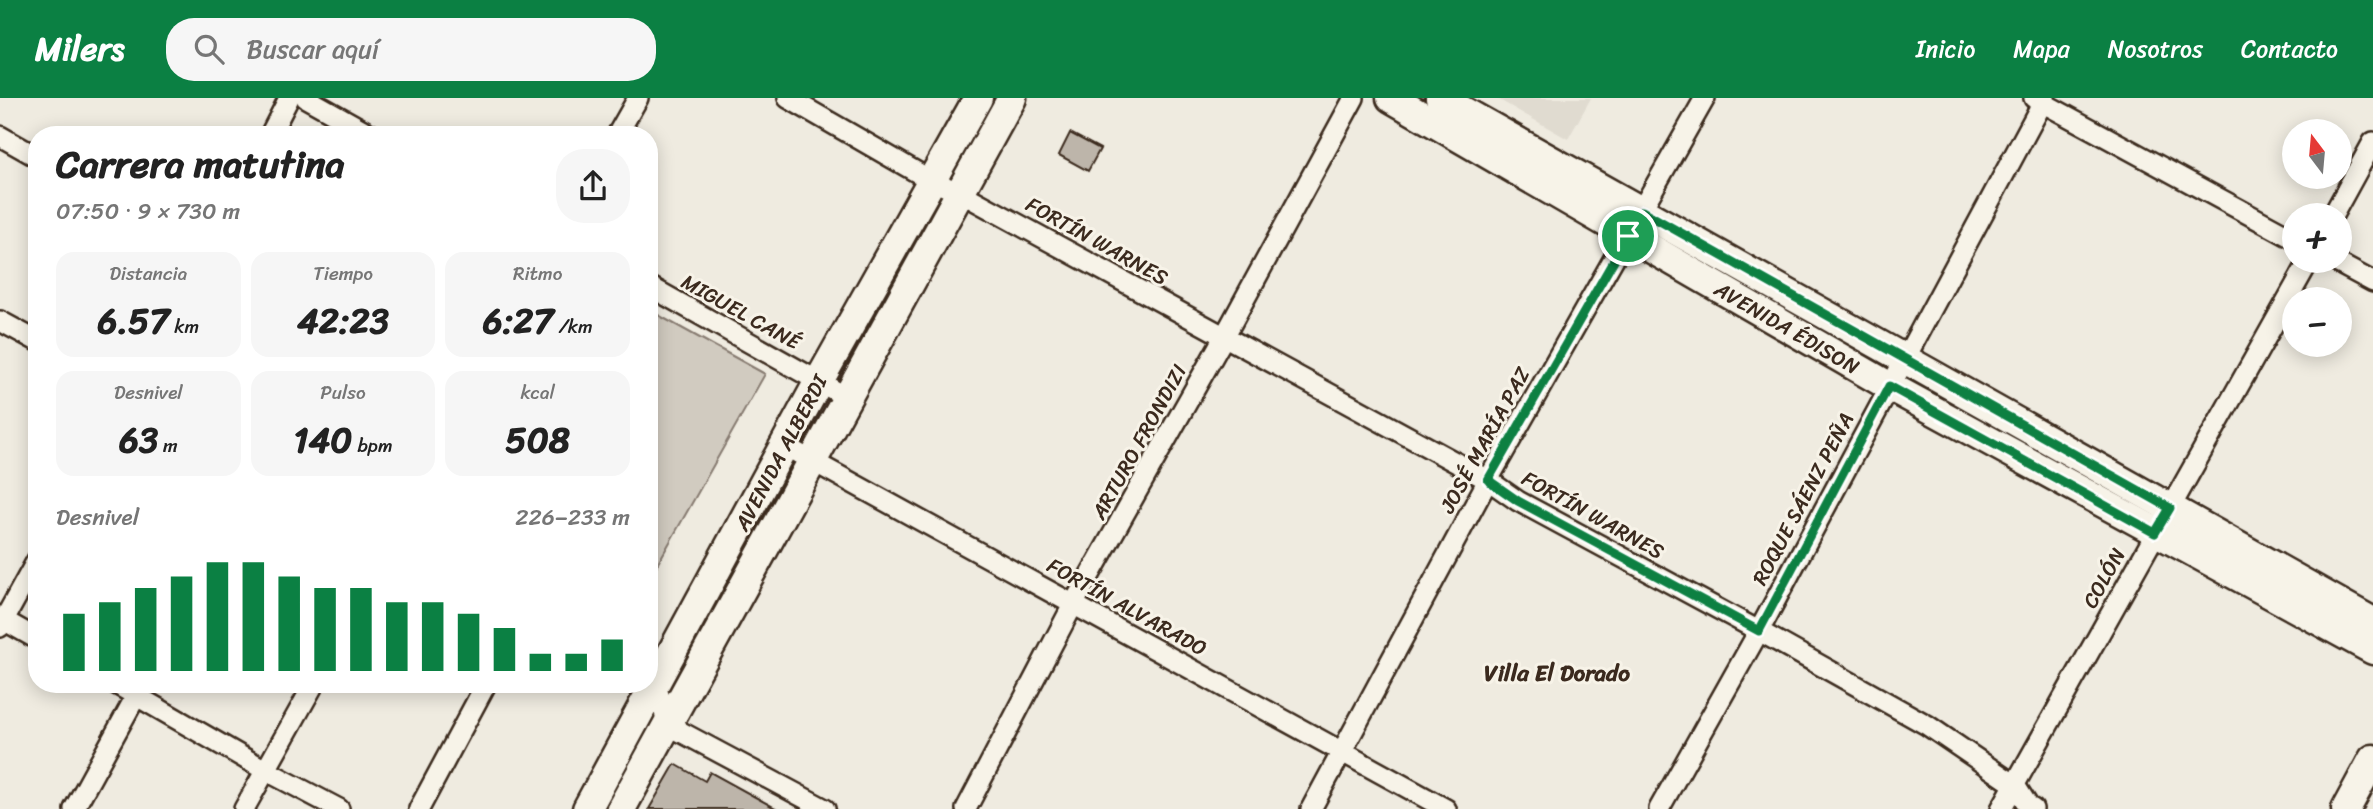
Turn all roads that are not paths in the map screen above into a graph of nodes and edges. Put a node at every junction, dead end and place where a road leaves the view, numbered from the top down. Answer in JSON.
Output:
{"nodes":[{"id":1,"x":289,"y":98,"type":"edge"},
{"id":2,"x":306,"y":98,"type":"edge"},
{"id":3,"x":638,"y":98,"type":"edge"},
{"id":4,"x":788,"y":98,"type":"edge"},
{"id":5,"x":978,"y":98,"type":"edge"},
{"id":6,"x":1012,"y":98,"type":"edge"},
{"id":7,"x":1354,"y":98,"type":"edge"},
{"id":8,"x":1391,"y":98,"type":"edge"},
{"id":9,"x":1440,"y":98,"type":"edge"},
{"id":10,"x":1705,"y":98,"type":"edge"},
{"id":11,"x":2041,"y":100,"type":"edge"},
{"id":12,"x":275,"y":126,"type":"edge"},
{"id":13,"x":356,"y":126,"type":"edge"},
{"id":14,"x":622,"y":126,"type":"edge"},
{"id":15,"x":0,"y":136,"type":"edge"},
{"id":16,"x":2373,"y":142,"type":"edge"},
{"id":17,"x":28,"y":152,"type":"edge"},
{"id":18,"x":932,"y":181,"type":"junction"},
{"id":19,"x":961,"y":193,"type":"junction"},
{"id":20,"x":2340,"y":203,"type":"edge"},
{"id":21,"x":1642,"y":211,"type":"junction"},
{"id":22,"x":2282,"y":232,"type":"edge"},
{"id":23,"x":1628,"y":236,"type":"junction"},
{"id":24,"x":2352,"y":271,"type":"edge"},
{"id":25,"x":2302,"y":273,"type":"edge"},
{"id":26,"x":2373,"y":282,"type":"edge"},
{"id":27,"x":658,"y":291,"type":"edge"},
{"id":28,"x":0,"y":321,"type":"edge"},
{"id":29,"x":28,"y":336,"type":"edge"},
{"id":30,"x":1224,"y":337,"type":"junction"},
{"id":31,"x":1904,"y":359,"type":"junction"},
{"id":32,"x":819,"y":381,"type":"junction"},
{"id":33,"x":1889,"y":386,"type":"junction"},
{"id":34,"x":848,"y":398,"type":"junction"},
{"id":35,"x":785,"y":446,"type":"junction"},
{"id":36,"x":812,"y":462,"type":"junction"},
{"id":37,"x":1488,"y":480,"type":"junction"},
{"id":38,"x":2170,"y":508,"type":"junction"},
{"id":39,"x":2155,"y":533,"type":"junction"},
{"id":40,"x":28,"y":576,"type":"edge"},
{"id":41,"x":1074,"y":603,"type":"junction"},
{"id":42,"x":1,"y":622,"type":"edge"},
{"id":43,"x":2373,"y":622,"type":"edge"},
{"id":44,"x":1759,"y":631,"type":"junction"},
{"id":45,"x":28,"y":635,"type":"edge"},
{"id":46,"x":2373,"y":650,"type":"edge"},
{"id":47,"x":658,"y":674,"type":"edge"},
{"id":48,"x":137,"y":693,"type":"edge"},
{"id":49,"x":144,"y":693,"type":"edge"},
{"id":50,"x":309,"y":693,"type":"edge"},
{"id":51,"x":481,"y":693,"type":"edge"},
{"id":52,"x":648,"y":693,"type":"edge"},
{"id":53,"x":656,"y":693,"type":"edge"},
{"id":54,"x":667,"y":725,"type":"junction"},
{"id":55,"x":1342,"y":752,"type":"junction"},
{"id":56,"x":2373,"y":759,"type":"edge"},
{"id":57,"x":265,"y":770,"type":"junction"},
{"id":58,"x":2015,"y":785,"type":"junction"},
{"id":59,"x":75,"y":809,"type":"edge"},
{"id":60,"x":244,"y":809,"type":"edge"},
{"id":61,"x":339,"y":809,"type":"edge"},
{"id":62,"x":419,"y":809,"type":"edge"},
{"id":63,"x":587,"y":809,"type":"edge"},
{"id":64,"x":621,"y":809,"type":"edge"},
{"id":65,"x":825,"y":809,"type":"edge"},
{"id":66,"x":966,"y":809,"type":"edge"},
{"id":67,"x":1311,"y":809,"type":"edge"},
{"id":68,"x":1446,"y":809,"type":"edge"},
{"id":69,"x":1659,"y":809,"type":"edge"},
{"id":70,"x":2001,"y":809,"type":"edge"},
{"id":71,"x":2033,"y":809,"type":"edge"},
{"id":72,"x":2346,"y":809,"type":"edge"}],
"edges":[{"from":1,"to":12,"type":"street"},
{"from":2,"to":13,"type":"street"},
{"from":3,"to":14,"type":"street"},
{"from":4,"to":18,"type":"street","name":"FORTÍN WARNES"},
{"from":5,"to":18,"type":"main road","name":"AVENIDA ALBERDI"},
{"from":6,"to":19,"type":"main road","name":"AVENIDA ALBERDI"},
{"from":7,"to":30,"type":"street","name":"ARTURO FRONDIZI"},
{"from":8,"to":23,"type":"main road","name":"AVENIDA ÉDISON"},
{"from":9,"to":21,"type":"main road","name":"AVENIDA ÉDISON"},
{"from":10,"to":21,"type":"street","name":"JOSÉ MARÍA PAZ"},
{"from":11,"to":22,"type":"street"},
{"from":11,"to":31,"type":"street","name":"ROQUE SÁENZ PEÑA"},
{"from":15,"to":17,"type":"street"},
{"from":16,"to":20,"type":"street"},
{"from":18,"to":19,"type":"street","name":"FORTÍN WARNES"},
{"from":18,"to":32,"type":"main road","name":"AVENIDA ALBERDI"},
{"from":19,"to":30,"type":"street","name":"FORTÍN WARNES"},
{"from":19,"to":34,"type":"main road","name":"AVENIDA ALBERDI"},
{"from":21,"to":23,"type":"street","name":"JOSÉ MARÍA PAZ"},
{"from":21,"to":31,"type":"main road","name":"AVENIDA ÉDISON"},
{"from":23,"to":33,"type":"main road","name":"AVENIDA ÉDISON"},
{"from":23,"to":37,"type":"street","name":"JOSÉ MARÍA PAZ"},
{"from":24,"to":26,"type":"street"},
{"from":25,"to":38,"type":"street","name":"COLÓN"},
{"from":27,"to":32,"type":"street","name":"MIGUEL CANÉ"},
{"from":28,"to":29,"type":"street"},
{"from":30,"to":37,"type":"street","name":"FORTÍN WARNES"},
{"from":30,"to":41,"type":"street","name":"ARTURO FRONDIZI"},
{"from":31,"to":33,"type":"street","name":"ROQUE SÁENZ PEÑA"},
{"from":31,"to":38,"type":"main road","name":"AVENIDA ÉDISON"},
{"from":32,"to":34,"type":"street","name":"MIGUEL CANÉ"},
{"from":32,"to":35,"type":"main road","name":"AVENIDA ALBERDI"},
{"from":33,"to":39,"type":"main road","name":"AVENIDA ÉDISON"},
{"from":33,"to":44,"type":"street","name":"ROQUE SÁENZ PEÑA"},
{"from":34,"to":36,"type":"main road","name":"AVENIDA ALBERDI"},
{"from":35,"to":36,"type":"street","name":"FORTÍN ALVARADO"},
{"from":35,"to":47,"type":"main road","name":"AVENIDA ALBERDI"},
{"from":36,"to":41,"type":"street","name":"FORTÍN ALVARADO"},
{"from":36,"to":54,"type":"main road","name":"AVENIDA ALBERDI"},
{"from":37,"to":44,"type":"street","name":"FORTÍN WARNES"},
{"from":37,"to":55,"type":"street","name":"JOSÉ MARÍA PAZ"},
{"from":38,"to":39,"type":"street","name":"COLÓN"},
{"from":38,"to":43,"type":"main road","name":"AVENIDA ÉDISON"},
{"from":39,"to":46,"type":"main road","name":"AVENIDA ÉDISON"},
{"from":39,"to":58,"type":"street","name":"COLÓN"},
{"from":40,"to":42,"type":"street"},
{"from":41,"to":55,"type":"street","name":"FORTÍN ALVARADO"},
{"from":41,"to":66,"type":"street","name":"ARTURO FRONDIZI"},
{"from":42,"to":45,"type":"street"},
{"from":44,"to":58,"type":"street","name":"FORTÍN WARNES"},
{"from":44,"to":69,"type":"street","name":"ROQUE SÁENZ PEÑA"},
{"from":48,"to":59,"type":"street"},
{"from":49,"to":57,"type":"street"},
{"from":50,"to":57,"type":"street"},
{"from":51,"to":62,"type":"street"},
{"from":52,"to":63,"type":"main road","name":"AVENIDA ALBERDI"},
{"from":53,"to":54,"type":"street"},
{"from":54,"to":64,"type":"main road","name":"AVENIDA ALBERDI"},
{"from":54,"to":65,"type":"street"},
{"from":55,"to":67,"type":"street","name":"JOSÉ MARÍA PAZ"},
{"from":55,"to":68,"type":"street","name":"FORTÍN ALVARADO"},
{"from":56,"to":72,"type":"main road"},
{"from":57,"to":60,"type":"street"},
{"from":57,"to":61,"type":"street"},
{"from":58,"to":70,"type":"street","name":"COLÓN"},
{"from":58,"to":71,"type":"street","name":"FORTÍN WARNES"}]}
